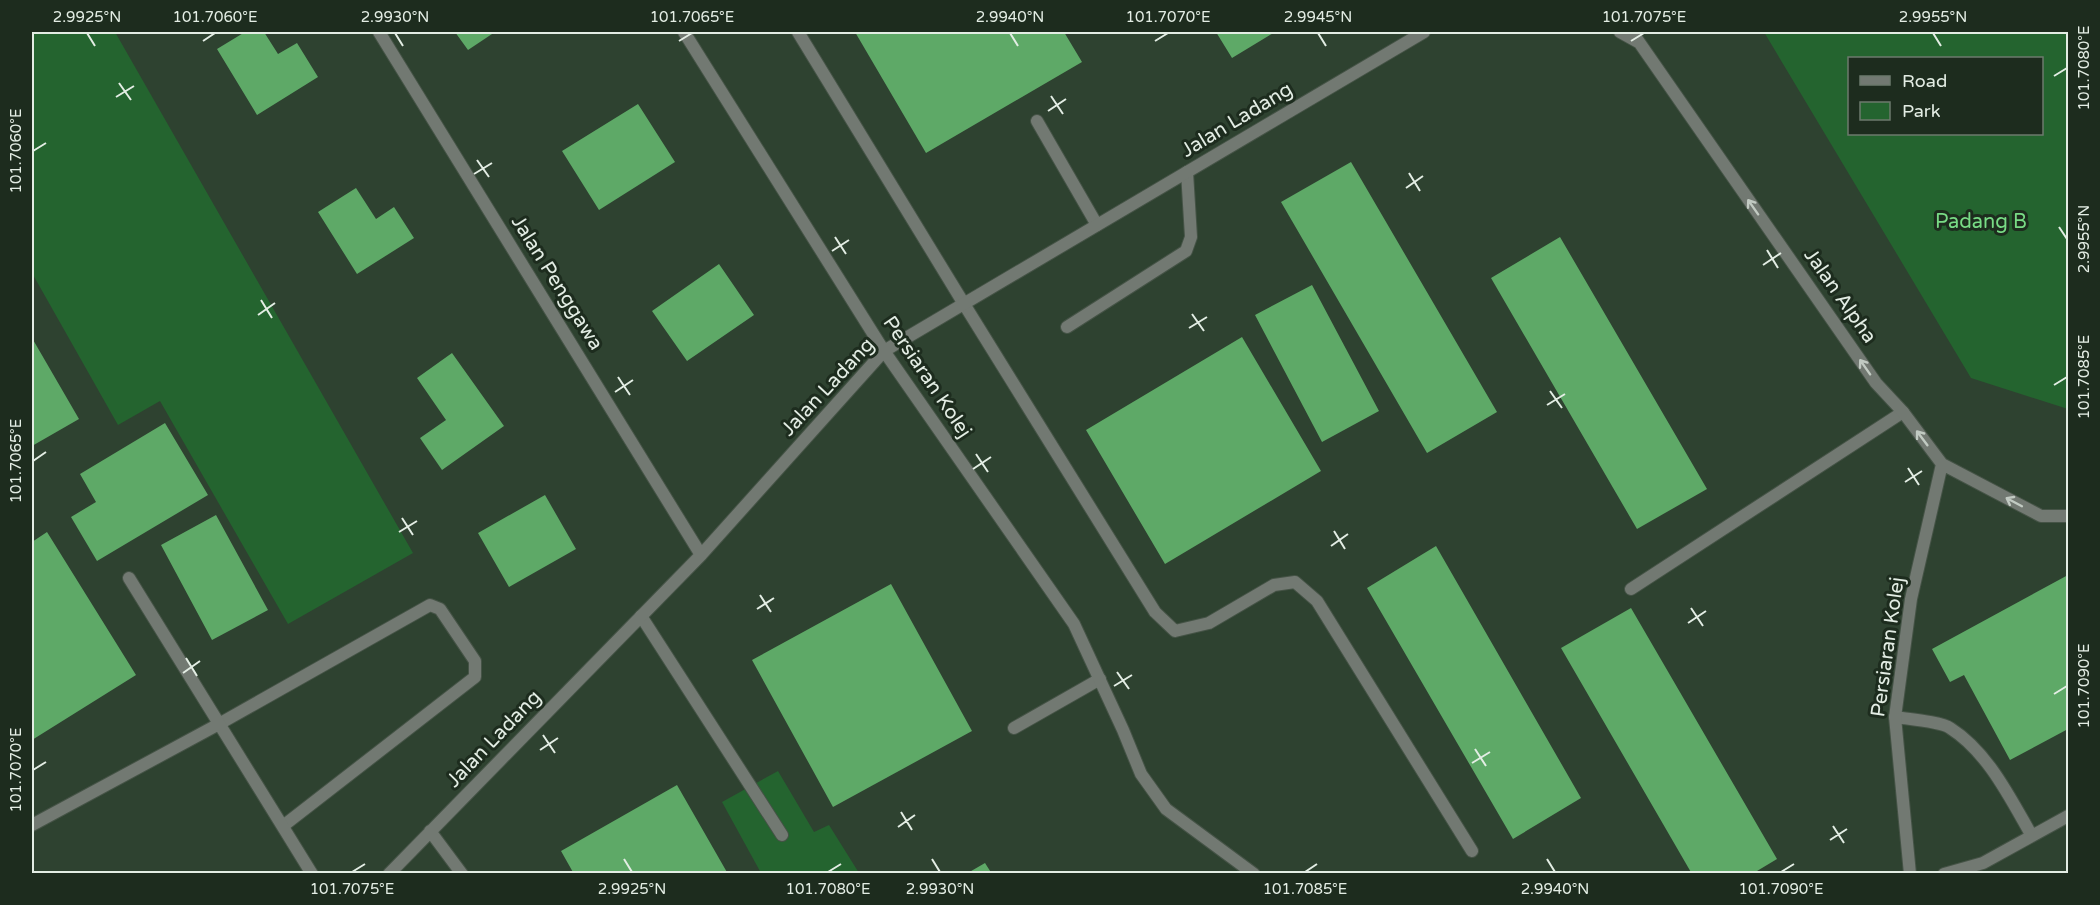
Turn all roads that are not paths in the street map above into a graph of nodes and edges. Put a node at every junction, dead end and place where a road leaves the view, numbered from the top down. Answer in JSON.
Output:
{"nodes":[{"id":1,"x":379,"y":32,"type":"edge"},
{"id":2,"x":684,"y":32,"type":"edge"},
{"id":3,"x":798,"y":32,"type":"edge"},
{"id":4,"x":1424,"y":32,"type":"edge"},
{"id":5,"x":1620,"y":32,"type":"edge"},
{"id":6,"x":1636,"y":37,"type":"edge"},
{"id":7,"x":1037,"y":121,"type":"dead end"},
{"id":8,"x":1187,"y":172,"type":"junction"},
{"id":9,"x":1097,"y":225,"type":"junction"},
{"id":10,"x":964,"y":304,"type":"junction"},
{"id":11,"x":1067,"y":327,"type":"dead end"},
{"id":12,"x":884,"y":351,"type":"junction"},
{"id":13,"x":1903,"y":412,"type":"junction"},
{"id":14,"x":1942,"y":464,"type":"junction"},
{"id":15,"x":2068,"y":516,"type":"edge"},
{"id":16,"x":701,"y":555,"type":"junction"},
{"id":17,"x":129,"y":578,"type":"dead end"},
{"id":18,"x":1631,"y":589,"type":"dead end"},
{"id":19,"x":641,"y":616,"type":"junction"},
{"id":20,"x":1100,"y":679,"type":"junction"},
{"id":21,"x":1895,"y":717,"type":"junction"},
{"id":22,"x":219,"y":724,"type":"junction"},
{"id":23,"x":1014,"y":728,"type":"dead end"},
{"id":24,"x":2068,"y":816,"type":"edge"},
{"id":25,"x":32,"y":825,"type":"edge"},
{"id":26,"x":283,"y":826,"type":"junction"},
{"id":27,"x":430,"y":831,"type":"junction"},
{"id":28,"x":782,"y":835,"type":"dead end"},
{"id":29,"x":2032,"y":836,"type":"junction"},
{"id":30,"x":1472,"y":851,"type":"dead end"},
{"id":31,"x":312,"y":873,"type":"edge"},
{"id":32,"x":389,"y":873,"type":"edge"},
{"id":33,"x":462,"y":873,"type":"edge"},
{"id":34,"x":1254,"y":873,"type":"edge"},
{"id":35,"x":1910,"y":873,"type":"edge"},
{"id":36,"x":1944,"y":873,"type":"edge"}],
"edges":[{"from":1,"to":16,"type":"street","name":"Jalan Penggawa"},
{"from":2,"to":12,"type":"street","name":"Persiaran Kolej"},
{"from":3,"to":10,"type":"street"},
{"from":4,"to":8,"type":"street","name":"Jalan Ladang"},
{"from":5,"to":6,"type":"street"},
{"from":13,"to":6,"type":"street","name":"Jalan Alpha","one_way":true},
{"from":7,"to":9,"type":"street"},
{"from":8,"to":9,"type":"street","name":"Jalan Ladang"},
{"from":8,"to":11,"type":"street"},
{"from":9,"to":10,"type":"street","name":"Jalan Ladang"},
{"from":10,"to":12,"type":"street","name":"Jalan Ladang"},
{"from":10,"to":30,"type":"street"},
{"from":12,"to":16,"type":"street","name":"Jalan Ladang"},
{"from":12,"to":20,"type":"street","name":"Persiaran Kolej"},
{"from":14,"to":13,"type":"street","name":"Jalan Alpha","one_way":true},
{"from":13,"to":18,"type":"street"},
{"from":15,"to":14,"type":"street","name":"Jalan Alpha","one_way":true},
{"from":14,"to":21,"type":"street","name":"Persiaran Kolej"},
{"from":16,"to":19,"type":"street","name":"Jalan Ladang"},
{"from":17,"to":22,"type":"street"},
{"from":19,"to":27,"type":"street","name":"Jalan Ladang"},
{"from":19,"to":28,"type":"street"},
{"from":20,"to":23,"type":"street"},
{"from":20,"to":34,"type":"street","name":"Persiaran Kolej"},
{"from":21,"to":29,"type":"street"},
{"from":21,"to":35,"type":"street","name":"Persiaran Kolej"},
{"from":22,"to":25,"type":"street"},
{"from":22,"to":26,"type":"street"},
{"from":22,"to":26,"type":"street"},
{"from":24,"to":29,"type":"street"},
{"from":26,"to":31,"type":"street"},
{"from":27,"to":32,"type":"street","name":"Jalan Ladang"},
{"from":27,"to":33,"type":"street"},
{"from":29,"to":36,"type":"street"}]}
